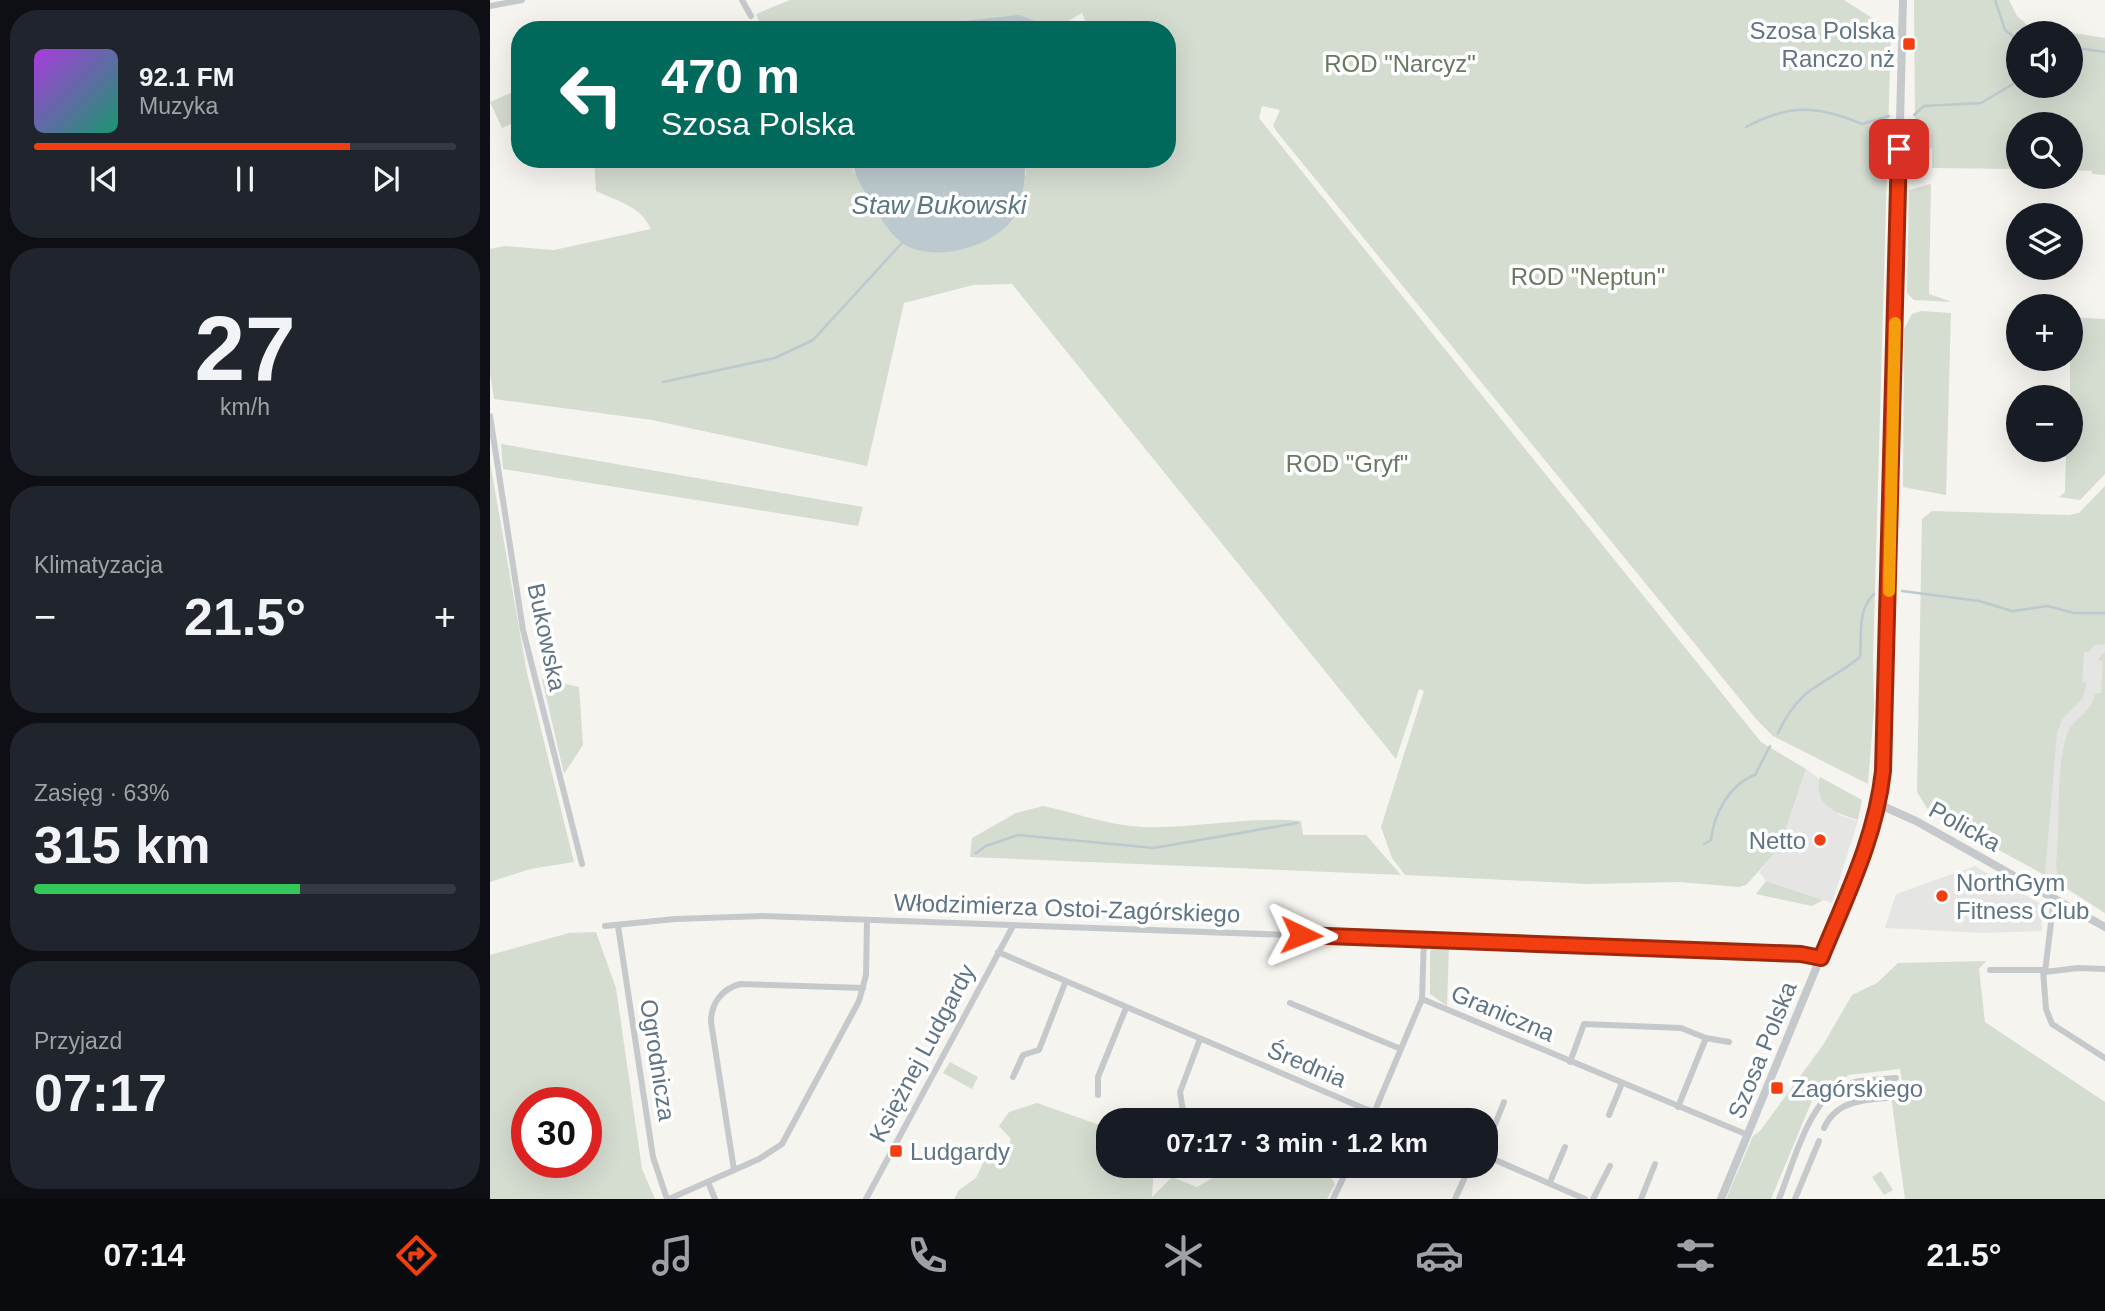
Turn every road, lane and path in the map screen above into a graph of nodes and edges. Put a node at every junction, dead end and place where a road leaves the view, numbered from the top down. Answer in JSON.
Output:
{"nodes":[{"id":1,"x":522,"y":0,"type":"edge"},
{"id":2,"x":742,"y":0,"type":"edge"},
{"id":3,"x":1903,"y":0,"type":"edge"},
{"id":4,"x":490,"y":6,"type":"edge"},
{"id":5,"x":751,"y":16,"type":"dead end"},
{"id":6,"x":490,"y":416,"type":"edge"},
{"id":7,"x":1878,"y":804,"type":"junction"},
{"id":8,"x":582,"y":864,"type":"dead end"},
{"id":9,"x":2054,"y":898,"type":"junction"},
{"id":10,"x":867,"y":921,"type":"junction"},
{"id":11,"x":605,"y":926,"type":"dead end"},
{"id":12,"x":618,"y":926,"type":"junction"},
{"id":13,"x":1013,"y":926,"type":"junction"},
{"id":14,"x":2105,"y":927,"type":"edge"},
{"id":15,"x":1424,"y":939,"type":"junction"},
{"id":16,"x":998,"y":952,"type":"junction"},
{"id":17,"x":1821,"y":958,"type":"junction"},
{"id":18,"x":2105,"y":969,"type":"edge"},
{"id":19,"x":1990,"y":970,"type":"dead end"},
{"id":20,"x":2045,"y":972,"type":"junction"},
{"id":21,"x":1065,"y":983,"type":"junction"},
{"id":22,"x":863,"y":988,"type":"junction"},
{"id":23,"x":1422,"y":999,"type":"junction"},
{"id":24,"x":1290,"y":1003,"type":"dead end"},
{"id":25,"x":1126,"y":1009,"type":"junction"},
{"id":26,"x":1706,"y":1038,"type":"junction"},
{"id":27,"x":1200,"y":1040,"type":"junction"},
{"id":28,"x":1729,"y":1042,"type":"dead end"},
{"id":29,"x":1401,"y":1049,"type":"junction"},
{"id":30,"x":2105,"y":1058,"type":"edge"},
{"id":31,"x":1570,"y":1062,"type":"junction"},
{"id":32,"x":1013,"y":1077,"type":"dead end"},
{"id":33,"x":1896,"y":1078,"type":"dead end"},
{"id":34,"x":1885,"y":1079,"type":"junction"},
{"id":35,"x":1622,"y":1083,"type":"junction"},
{"id":36,"x":1098,"y":1094,"type":"dead end"},
{"id":37,"x":1504,"y":1102,"type":"dead end"},
{"id":38,"x":1678,"y":1107,"type":"junction"},
{"id":39,"x":1182,"y":1108,"type":"edge"},
{"id":40,"x":1368,"y":1108,"type":"edge"},
{"id":41,"x":1376,"y":1108,"type":"edge"},
{"id":42,"x":1609,"y":1115,"type":"dead end"},
{"id":43,"x":1498,"y":1117,"type":"edge"},
{"id":44,"x":1824,"y":1128,"type":"dead end"},
{"id":45,"x":1748,"y":1135,"type":"junction"},
{"id":46,"x":1803,"y":1140,"type":"junction"},
{"id":47,"x":1564,"y":1146,"type":"dead end"},
{"id":48,"x":1498,"y":1161,"type":"edge"},
{"id":49,"x":1655,"y":1164,"type":"dead end"},
{"id":50,"x":1610,"y":1166,"type":"dead end"},
{"id":51,"x":734,"y":1171,"type":"junction"},
{"id":52,"x":1343,"y":1178,"type":"edge"},
{"id":53,"x":1465,"y":1178,"type":"edge"},
{"id":54,"x":708,"y":1182,"type":"junction"},
{"id":55,"x":1550,"y":1182,"type":"junction"},
{"id":56,"x":668,"y":1199,"type":"edge"},
{"id":57,"x":715,"y":1199,"type":"edge"},
{"id":58,"x":866,"y":1199,"type":"edge"},
{"id":59,"x":1333,"y":1199,"type":"edge"},
{"id":60,"x":1455,"y":1199,"type":"edge"},
{"id":61,"x":1585,"y":1199,"type":"edge"},
{"id":62,"x":1593,"y":1199,"type":"edge"},
{"id":63,"x":1642,"y":1199,"type":"edge"},
{"id":64,"x":1721,"y":1199,"type":"edge"},
{"id":65,"x":1779,"y":1199,"type":"edge"},
{"id":66,"x":1795,"y":1199,"type":"edge"}],
"edges":[{"from":1,"to":4,"type":"street"},
{"from":2,"to":5,"type":"street"},
{"from":3,"to":7,"type":"street","name":"Szosa Polska"},
{"from":6,"to":8,"type":"street","name":"Bukowska"},
{"from":7,"to":9,"type":"street","name":"Policka"},
{"from":7,"to":17,"type":"street","name":"Szosa Polska"},
{"from":9,"to":14,"type":"street","name":"Policka"},
{"from":9,"to":20,"type":"street"},
{"from":10,"to":12,"type":"street","name":"Włodzimierza Ostoi-Zagórskiego"},
{"from":10,"to":13,"type":"street","name":"Włodzimierza Ostoi-Zagórskiego"},
{"from":10,"to":22,"type":"street"},
{"from":11,"to":12,"type":"street","name":"Włodzimierza Ostoi-Zagórskiego"},
{"from":12,"to":56,"type":"street","name":"Ogrodnicza"},
{"from":13,"to":15,"type":"street","name":"Włodzimierza Ostoi-Zagórskiego"},
{"from":13,"to":16,"type":"street","name":"Księżnej Ludgardy"},
{"from":15,"to":17,"type":"street","name":"Włodzimierza Ostoi-Zagórskiego"},
{"from":15,"to":23,"type":"street"},
{"from":16,"to":21,"type":"street","name":"Średnia"},
{"from":16,"to":58,"type":"street","name":"Księżnej Ludgardy"},
{"from":17,"to":45,"type":"street","name":"Szosa Polska"},
{"from":18,"to":20,"type":"street"},
{"from":19,"to":20,"type":"street"},
{"from":20,"to":30,"type":"street"},
{"from":21,"to":25,"type":"street","name":"Średnia"},
{"from":21,"to":32,"type":"street"},
{"from":22,"to":51,"type":"street"},
{"from":22,"to":51,"type":"street"},
{"from":23,"to":29,"type":"street"},
{"from":23,"to":31,"type":"street","name":"Graniczna"},
{"from":24,"to":29,"type":"street"},
{"from":25,"to":27,"type":"street","name":"Średnia"},
{"from":25,"to":36,"type":"street"},
{"from":26,"to":28,"type":"street","name":"Graniczna"},
{"from":26,"to":31,"type":"street","name":"Graniczna"},
{"from":26,"to":38,"type":"street"},
{"from":27,"to":39,"type":"street"},
{"from":27,"to":40,"type":"street","name":"Średnia"},
{"from":29,"to":41,"type":"street"},
{"from":31,"to":35,"type":"street","name":"Graniczna"},
{"from":33,"to":34,"type":"street"},
{"from":34,"to":44,"type":"street"},
{"from":34,"to":46,"type":"street"},
{"from":35,"to":38,"type":"street","name":"Graniczna"},
{"from":35,"to":42,"type":"street"},
{"from":37,"to":43,"type":"street"},
{"from":38,"to":45,"type":"street","name":"Graniczna"},
{"from":45,"to":64,"type":"street","name":"Szosa Polska"},
{"from":46,"to":65,"type":"street"},
{"from":46,"to":66,"type":"street"},
{"from":47,"to":55,"type":"street"},
{"from":48,"to":55,"type":"street"},
{"from":49,"to":63,"type":"street"},
{"from":50,"to":62,"type":"street"},
{"from":51,"to":54,"type":"street"},
{"from":52,"to":59,"type":"street"},
{"from":53,"to":60,"type":"street"},
{"from":54,"to":56,"type":"street"},
{"from":54,"to":57,"type":"street"},
{"from":55,"to":61,"type":"street"}]}
